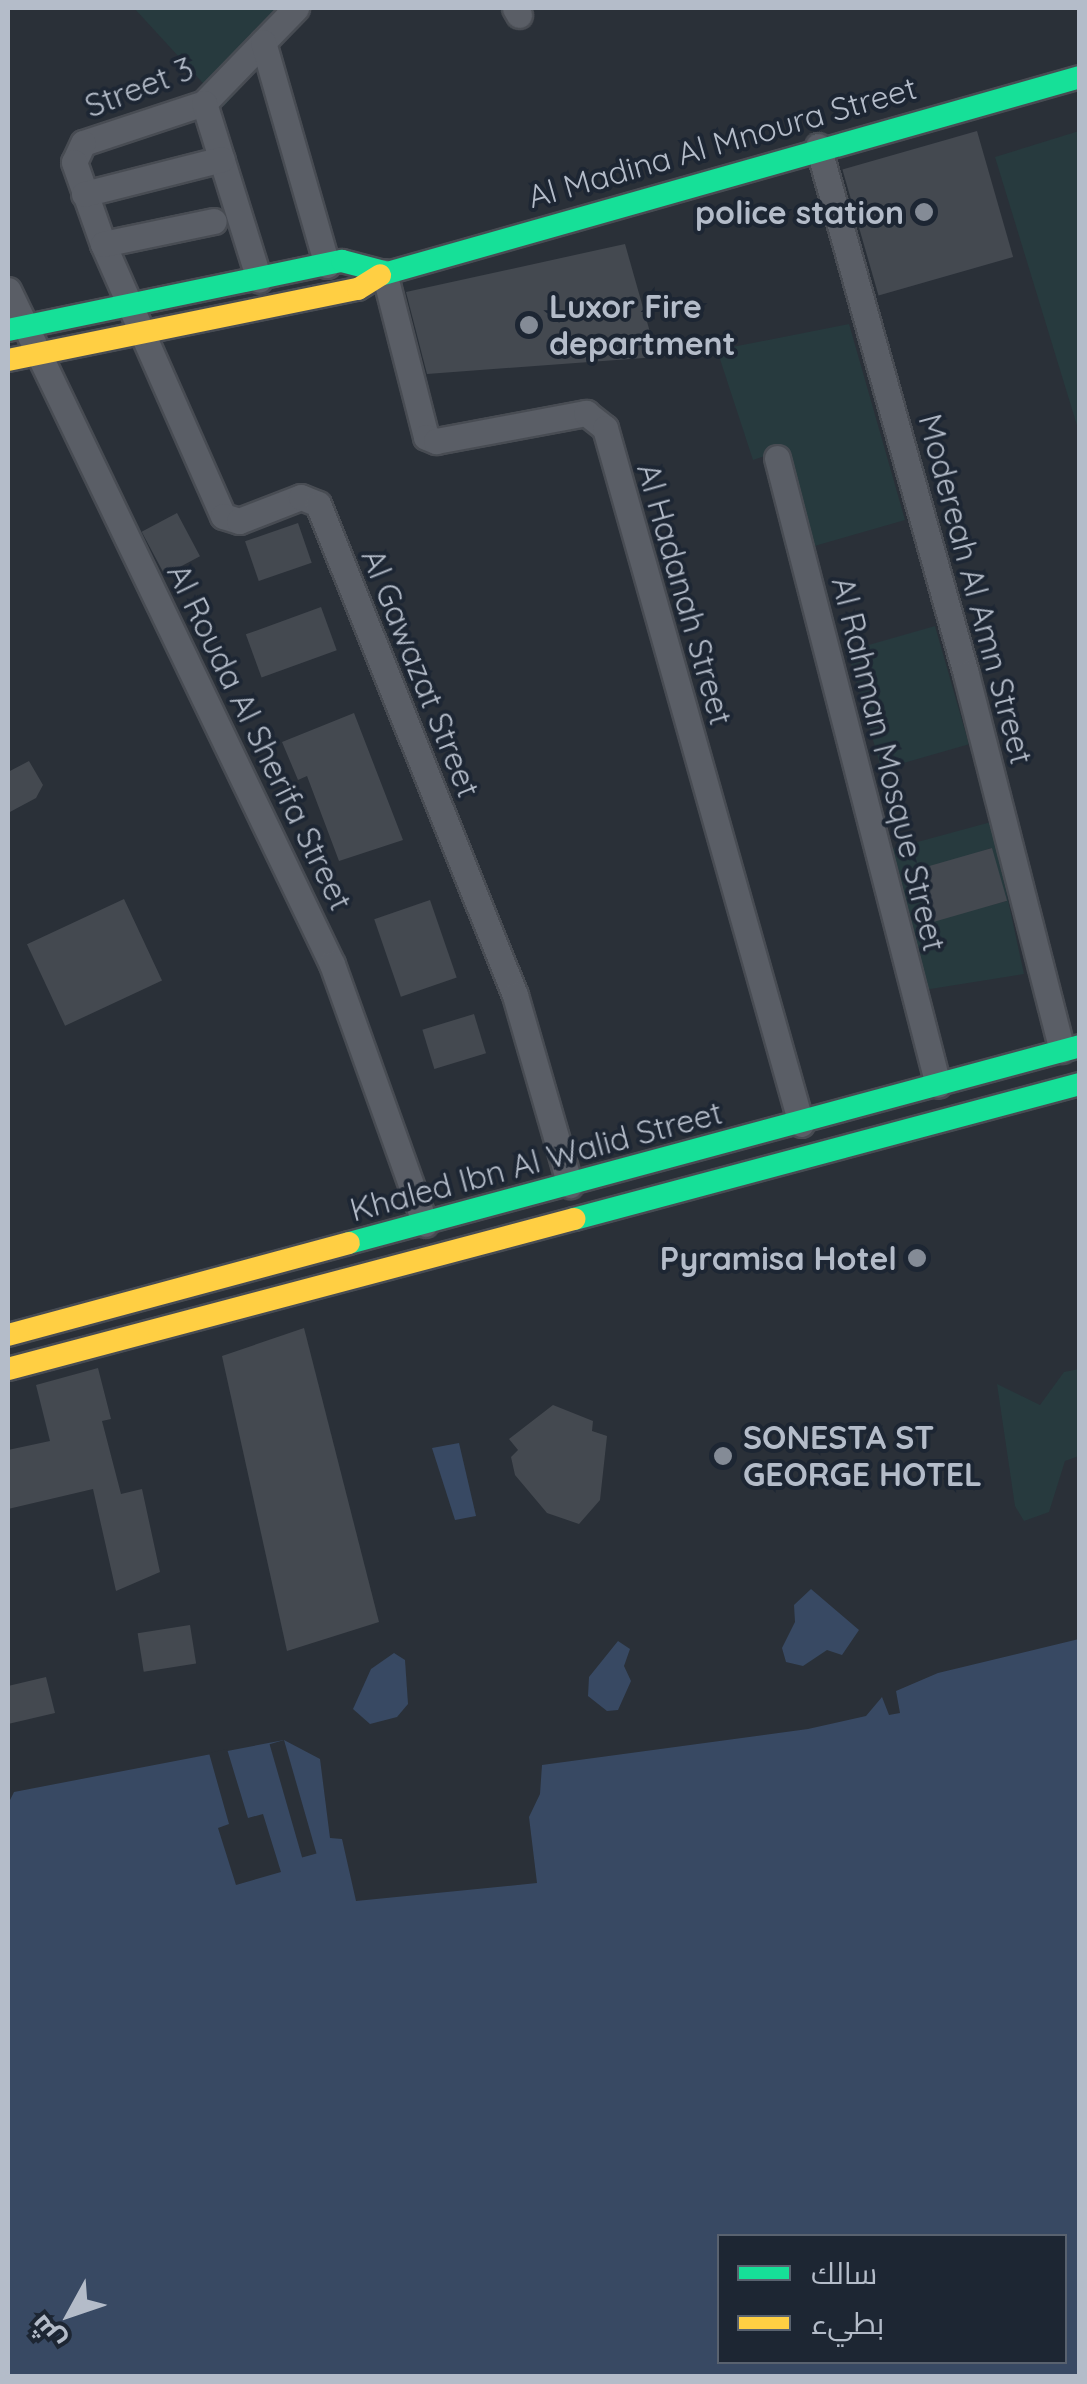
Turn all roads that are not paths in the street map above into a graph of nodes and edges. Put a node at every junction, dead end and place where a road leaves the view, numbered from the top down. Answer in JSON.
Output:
{"nodes":[{"id":1,"x":296,"y":8,"type":"edge"},
{"id":2,"x":263,"y":42,"type":"junction"},
{"id":3,"x":1080,"y":77,"type":"edge"},
{"id":4,"x":204,"y":103,"type":"junction"},
{"id":5,"x":818,"y":146,"type":"junction"},
{"id":6,"x":222,"y":159,"type":"junction"},
{"id":7,"x":84,"y":194,"type":"junction"},
{"id":8,"x":214,"y":221,"type":"dead end"},
{"id":9,"x":102,"y":244,"type":"junction"},
{"id":10,"x":327,"y":265,"type":"junction"},
{"id":11,"x":384,"y":272,"type":"junction"},
{"id":12,"x":259,"y":280,"type":"junction"},
{"id":13,"x":8,"y":290,"type":"edge"},
{"id":14,"x":130,"y":304,"type":"junction"},
{"id":15,"x":16,"y":328,"type":"edge"},
{"id":16,"x":143,"y":332,"type":"junction"},
{"id":17,"x":38,"y":354,"type":"junction"},
{"id":18,"x":8,"y":360,"type":"edge"},
{"id":19,"x":777,"y":458,"type":"dead end"},
{"id":20,"x":1071,"y":1048,"type":"edge"},
{"id":21,"x":1080,"y":1084,"type":"edge"},
{"id":22,"x":938,"y":1085,"type":"junction"},
{"id":23,"x":802,"y":1124,"type":"junction"},
{"id":24,"x":570,"y":1185,"type":"junction"},
{"id":25,"x":425,"y":1224,"type":"junction"},
{"id":26,"x":122,"y":1305,"type":"junction"},
{"id":27,"x":8,"y":1336,"type":"edge"},
{"id":28,"x":131,"y":1337,"type":"junction"},
{"id":29,"x":8,"y":1369,"type":"edge"}],
"edges":[{"from":1,"to":2,"type":"street","name":"Street 3"},
{"from":2,"to":4,"type":"street","name":"Street 3"},
{"from":2,"to":10,"type":"street"},
{"from":3,"to":5,"type":"main road","name":"Al Madina Al Mnoura Street"},
{"from":4,"to":6,"type":"street"},
{"from":4,"to":7,"type":"street","name":"Street 3"},
{"from":5,"to":11,"type":"main road","name":"Al Madina Al Mnoura Street"},
{"from":5,"to":20,"type":"street","name":"Modereah Al Amn Street"},
{"from":6,"to":7,"type":"street"},
{"from":6,"to":12,"type":"street"},
{"from":7,"to":9,"type":"street","name":"Street 3"},
{"from":8,"to":9,"type":"street"},
{"from":9,"to":14,"type":"street","name":"Street 3"},
{"from":10,"to":11,"type":"main road","name":"Al Madina Al Mnoura Street"},
{"from":10,"to":12,"type":"main road","name":"Al Madina Al Mnoura Street"},
{"from":11,"to":16,"type":"main road","name":"Al Madina Al Mnoura Street"},
{"from":11,"to":23,"type":"street","name":"Al Hadanah Street"},
{"from":12,"to":14,"type":"main road","name":"Al Madina Al Mnoura Street"},
{"from":13,"to":15,"type":"street","name":"Al Rouda Al Sherifa Street"},
{"from":14,"to":15,"type":"main road","name":"Al Madina Al Mnoura Street"},
{"from":14,"to":16,"type":"street","name":"Al Gawazat Street"},
{"from":15,"to":17,"type":"street","name":"Al Rouda Al Sherifa Street"},
{"from":16,"to":17,"type":"main road","name":"Al Madina Al Mnoura Street"},
{"from":16,"to":24,"type":"street","name":"Al Gawazat Street"},
{"from":17,"to":18,"type":"main road","name":"Al Madina Al Mnoura Street"},
{"from":17,"to":25,"type":"street","name":"Al Rouda Al Sherifa Street"},
{"from":19,"to":22,"type":"street","name":"Al Rahman Mosque Street"},
{"from":20,"to":22,"type":"main road","name":"Khaled Ibn Al Walid Street"},
{"from":21,"to":28,"type":"main road","name":"Khaled Ibn Al Walid Street"},
{"from":22,"to":23,"type":"main road","name":"Khaled Ibn Al Walid Street"},
{"from":23,"to":24,"type":"main road","name":"Khaled Ibn Al Walid Street"},
{"from":24,"to":25,"type":"main road","name":"Khaled Ibn Al Walid Street"},
{"from":25,"to":26,"type":"main road","name":"Khaled Ibn Al Walid Street"},
{"from":26,"to":27,"type":"main road","name":"Khaled Ibn Al Walid Street"},
{"from":26,"to":28,"type":"main road"},
{"from":28,"to":29,"type":"main road","name":"Khaled Ibn Al Walid Street"}]}
